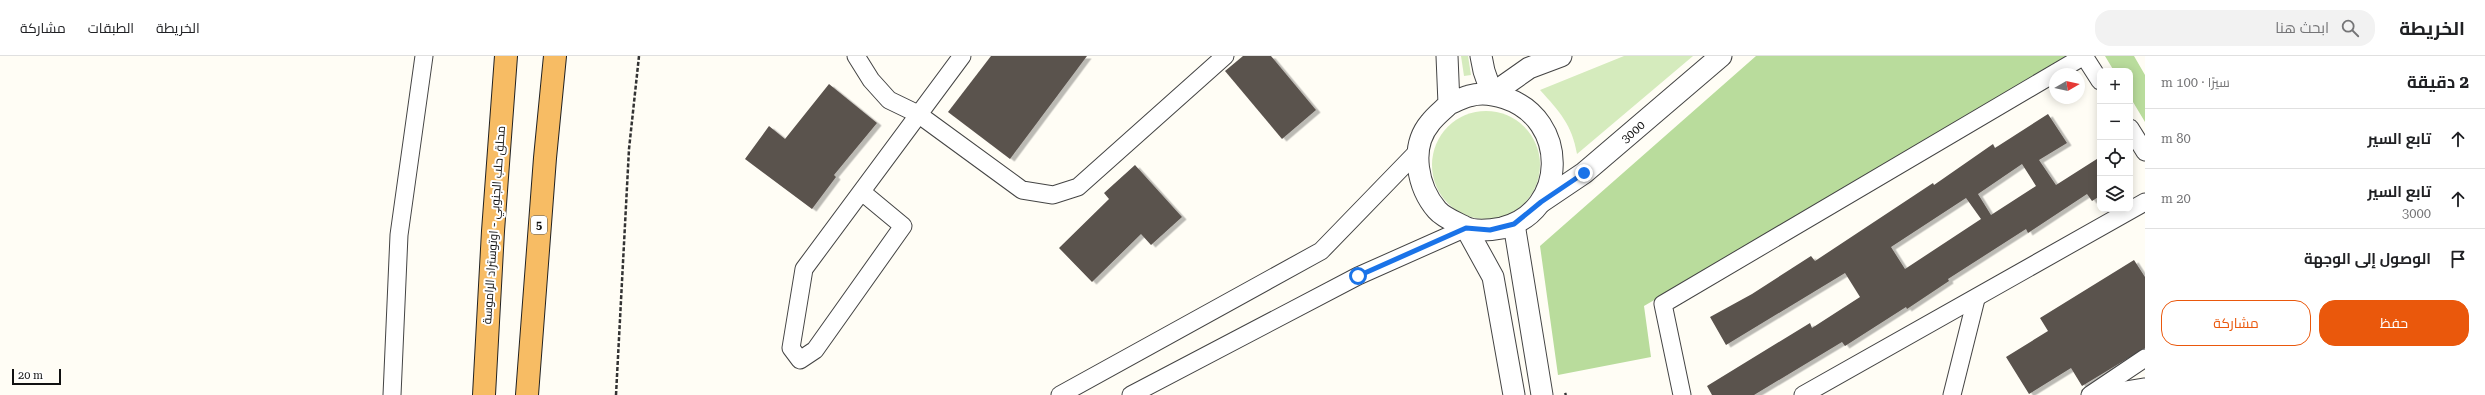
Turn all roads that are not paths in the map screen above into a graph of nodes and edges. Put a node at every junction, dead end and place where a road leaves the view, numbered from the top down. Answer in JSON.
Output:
{"nodes":[{"id":1,"x":424,"y":56,"type":"edge"},
{"id":2,"x":506,"y":56,"type":"edge"},
{"id":3,"x":556,"y":56,"type":"edge"},
{"id":4,"x":856,"y":56,"type":"edge"},
{"id":5,"x":962,"y":56,"type":"edge"},
{"id":6,"x":1225,"y":56,"type":"edge"},
{"id":7,"x":1448,"y":56,"type":"edge"},
{"id":8,"x":1481,"y":56,"type":"edge"},
{"id":9,"x":1561,"y":56,"type":"edge"},
{"id":10,"x":1721,"y":56,"type":"edge"},
{"id":11,"x":2097,"y":76,"type":"edge"},
{"id":12,"x":1492,"y":94,"type":"junction"},
{"id":13,"x":1449,"y":104,"type":"junction"},
{"id":14,"x":918,"y":114,"type":"junction"},
{"id":15,"x":2133,"y":133,"type":"edge"},
{"id":16,"x":1418,"y":151,"type":"junction"},
{"id":17,"x":2145,"y":152,"type":"edge"},
{"id":18,"x":862,"y":192,"type":"junction"},
{"id":19,"x":1541,"y":202,"type":"junction"},
{"id":20,"x":2145,"y":202,"type":"edge"},
{"id":21,"x":1514,"y":224,"type":"junction"},
{"id":22,"x":1466,"y":228,"type":"junction"},
{"id":23,"x":1976,"y":299,"type":"junction"},
{"id":24,"x":2145,"y":358,"type":"edge"},
{"id":25,"x":2145,"y":387,"type":"edge"},
{"id":26,"x":392,"y":395,"type":"edge"},
{"id":27,"x":484,"y":395,"type":"edge"},
{"id":28,"x":528,"y":395,"type":"edge"},
{"id":29,"x":1060,"y":395,"type":"edge"},
{"id":30,"x":1132,"y":395,"type":"edge"},
{"id":31,"x":1514,"y":395,"type":"edge"},
{"id":32,"x":1542,"y":395,"type":"edge"},
{"id":33,"x":1682,"y":395,"type":"edge"},
{"id":34,"x":1803,"y":395,"type":"edge"},
{"id":35,"x":1952,"y":395,"type":"edge"},
{"id":36,"x":2090,"y":395,"type":"edge"},
{"id":37,"x":2096,"y":395,"type":"edge"}],
"edges":[{"from":1,"to":26,"type":"street"},
{"from":2,"to":27,"type":"highway","name":"محلق حلب الجنوبي - اوتوستراد الراموسة"},
{"from":3,"to":28,"type":"highway","number":"5"},
{"from":4,"to":14,"type":"street"},
{"from":5,"to":14,"type":"street"},
{"from":6,"to":14,"type":"street"},
{"from":7,"to":13,"type":"street"},
{"from":8,"to":12,"type":"street"},
{"from":9,"to":12,"type":"street"},
{"from":10,"to":19,"type":"street","name":"3000"},
{"from":11,"to":33,"type":"street"},
{"from":12,"to":13,"type":"street"},
{"from":12,"to":19,"type":"street"},
{"from":13,"to":16,"type":"street"},
{"from":14,"to":18,"type":"street"},
{"from":15,"to":17,"type":"street"},
{"from":16,"to":22,"type":"street"},
{"from":16,"to":29,"type":"street"},
{"from":18,"to":18,"type":"street"},
{"from":19,"to":21,"type":"street"},
{"from":20,"to":23,"type":"street"},
{"from":21,"to":22,"type":"street"},
{"from":21,"to":32,"type":"street"},
{"from":22,"to":30,"type":"street"},
{"from":22,"to":31,"type":"street"},
{"from":23,"to":34,"type":"street"},
{"from":23,"to":35,"type":"street"},
{"from":24,"to":36,"type":"street"},
{"from":25,"to":37,"type":"street"}]}
